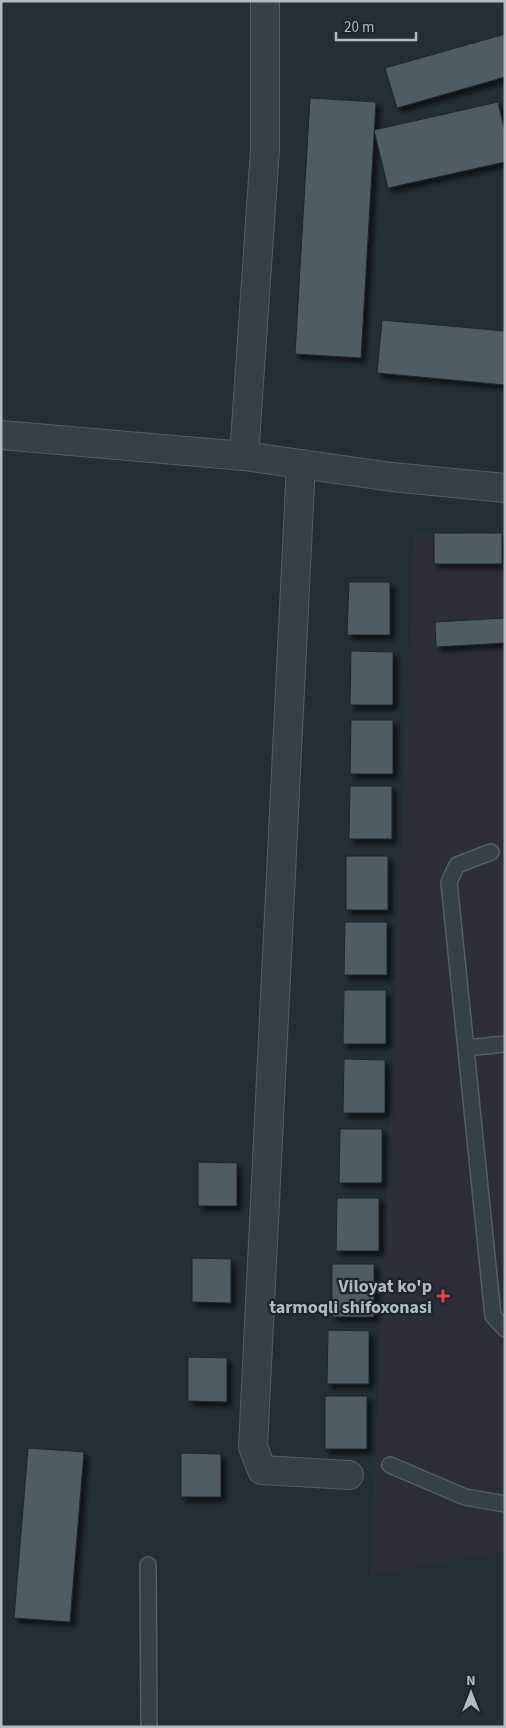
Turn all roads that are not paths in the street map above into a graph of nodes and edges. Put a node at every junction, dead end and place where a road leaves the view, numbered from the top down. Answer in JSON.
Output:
{"nodes":[{"id":1,"x":265,"y":1,"type":"edge"},
{"id":2,"x":1,"y":435,"type":"edge"},
{"id":3,"x":244,"y":456,"type":"junction"},
{"id":4,"x":301,"y":464,"type":"junction"},
{"id":5,"x":505,"y":488,"type":"edge"},
{"id":6,"x":491,"y":852,"type":"dead end"},
{"id":7,"x":505,"y":1044,"type":"edge"},
{"id":8,"x":466,"y":1048,"type":"junction"},
{"id":9,"x":505,"y":1329,"type":"edge"},
{"id":10,"x":390,"y":1465,"type":"dead end"},
{"id":11,"x":348,"y":1475,"type":"dead end"},
{"id":12,"x":505,"y":1504,"type":"edge"},
{"id":13,"x":148,"y":1565,"type":"dead end"},
{"id":14,"x":149,"y":1727,"type":"edge"}],
"edges":[{"from":1,"to":3,"type":"street"},
{"from":2,"to":3,"type":"street"},
{"from":3,"to":4,"type":"street"},
{"from":4,"to":5,"type":"street"},
{"from":4,"to":11,"type":"street"},
{"from":6,"to":8,"type":"lane"},
{"from":7,"to":8,"type":"lane"},
{"from":8,"to":9,"type":"lane"},
{"from":10,"to":12,"type":"lane"},
{"from":13,"to":14,"type":"lane"}]}
